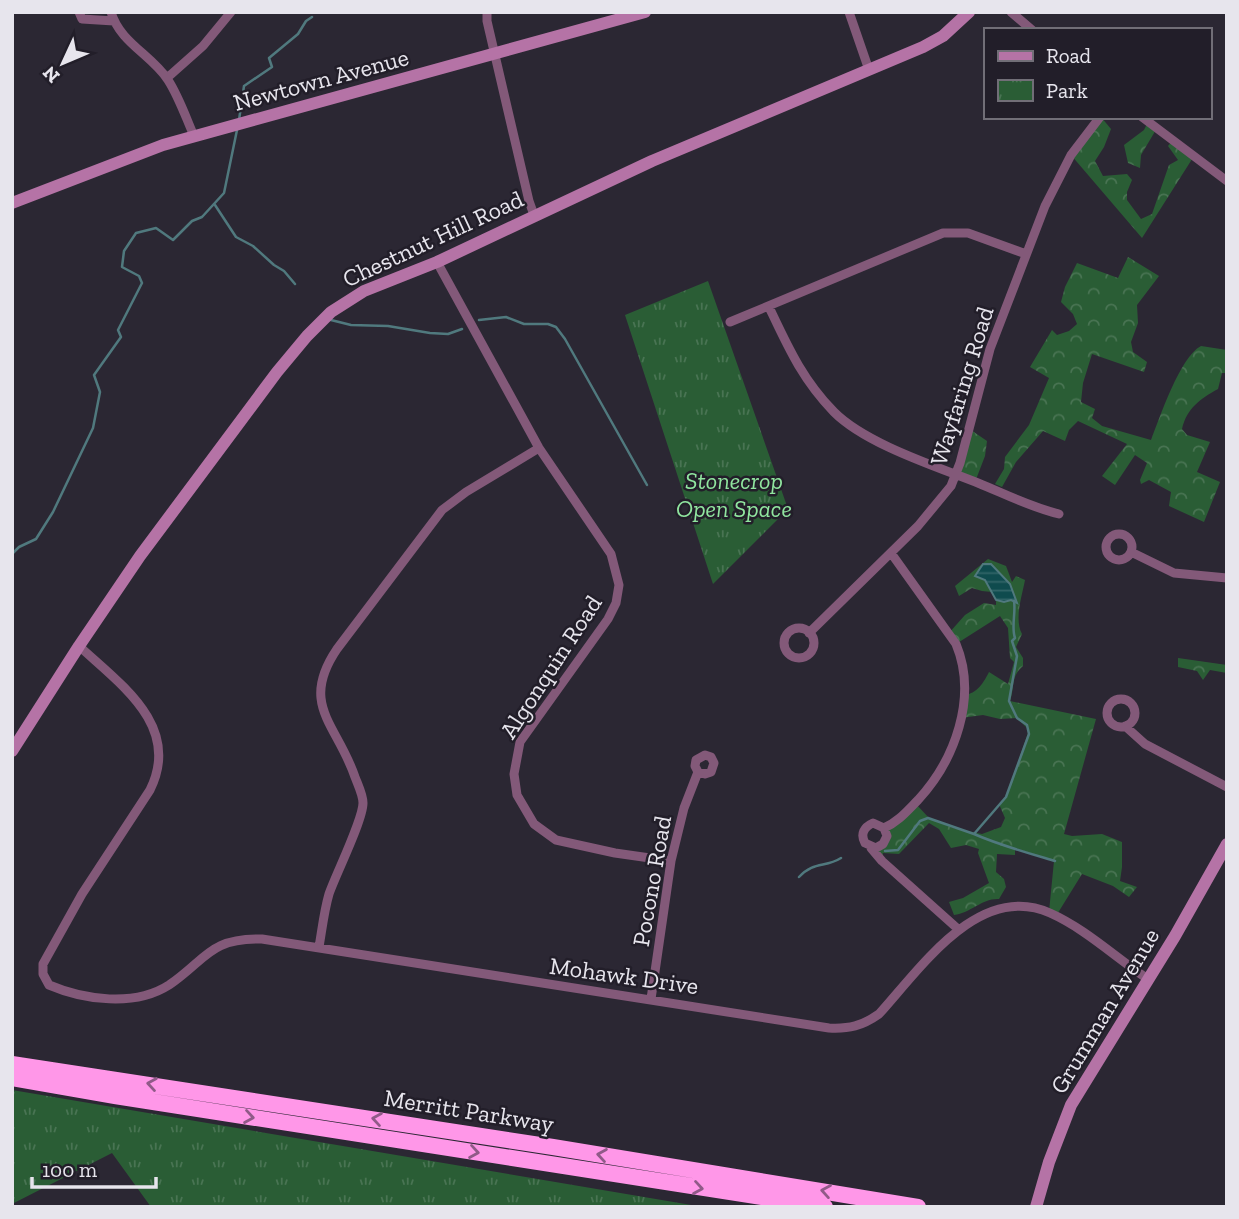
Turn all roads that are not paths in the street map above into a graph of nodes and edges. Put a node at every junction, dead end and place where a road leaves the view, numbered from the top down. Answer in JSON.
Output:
{"nodes":[{"id":1,"x":79,"y":12,"type":"edge"},
{"id":2,"x":231,"y":12,"type":"edge"},
{"id":3,"x":487,"y":12,"type":"edge"},
{"id":4,"x":645,"y":12,"type":"edge"},
{"id":5,"x":849,"y":12,"type":"edge"},
{"id":6,"x":969,"y":12,"type":"edge"},
{"id":7,"x":1011,"y":12,"type":"edge"},
{"id":8,"x":112,"y":17,"type":"edge"},
{"id":9,"x":1030,"y":28,"type":"edge"},
{"id":10,"x":495,"y":54,"type":"junction"},
{"id":11,"x":869,"y":69,"type":"junction"},
{"id":12,"x":167,"y":78,"type":"junction"},
{"id":13,"x":1098,"y":119,"type":"edge"},
{"id":14,"x":1145,"y":119,"type":"edge"},
{"id":15,"x":194,"y":136,"type":"junction"},
{"id":16,"x":1227,"y":181,"type":"edge"},
{"id":17,"x":12,"y":203,"type":"edge"},
{"id":18,"x":534,"y":215,"type":"junction"},
{"id":19,"x":1026,"y":254,"type":"junction"},
{"id":20,"x":438,"y":262,"type":"junction"},
{"id":21,"x":769,"y":307,"type":"junction"},
{"id":22,"x":730,"y":322,"type":"dead end"},
{"id":23,"x":539,"y":448,"type":"junction"},
{"id":24,"x":956,"y":475,"type":"junction"},
{"id":25,"x":1059,"y":513,"type":"dead end"},
{"id":26,"x":1131,"y":552,"type":"dead end"},
{"id":27,"x":891,"y":553,"type":"junction"},
{"id":28,"x":1227,"y":578,"type":"edge"},
{"id":29,"x":809,"y":633,"type":"dead end"},
{"id":30,"x":79,"y":646,"type":"junction"},
{"id":31,"x":1125,"y":726,"type":"dead end"},
{"id":32,"x":12,"y":751,"type":"edge"},
{"id":33,"x":698,"y":772,"type":"dead end"},
{"id":34,"x":1227,"y":787,"type":"edge"},
{"id":35,"x":884,"y":828,"type":"junction"},
{"id":36,"x":1227,"y":844,"type":"edge"},
{"id":37,"x":872,"y":848,"type":"junction"},
{"id":38,"x":671,"y":860,"type":"junction"},
{"id":39,"x":958,"y":929,"type":"junction"},
{"id":40,"x":319,"y":947,"type":"junction"},
{"id":41,"x":1148,"y":979,"type":"junction"},
{"id":42,"x":651,"y":999,"type":"junction"},
{"id":43,"x":12,"y":1064,"type":"edge"},
{"id":44,"x":12,"y":1078,"type":"edge"},
{"id":45,"x":1037,"y":1205,"type":"edge"},
{"id":46,"x":825,"y":1207,"type":"edge"},
{"id":47,"x":918,"y":1207,"type":"edge"}],
"edges":[{"from":1,"to":8,"type":"street"},
{"from":2,"to":12,"type":"street"},
{"from":3,"to":10,"type":"street"},
{"from":4,"to":10,"type":"main road","name":"Newtown Avenue"},
{"from":5,"to":11,"type":"street"},
{"from":6,"to":11,"type":"main road","name":"Chestnut Hill Road"},
{"from":7,"to":9,"type":"street"},
{"from":8,"to":12,"type":"street"},
{"from":10,"to":15,"type":"main road","name":"Newtown Avenue"},
{"from":10,"to":18,"type":"street"},
{"from":11,"to":18,"type":"main road","name":"Chestnut Hill Road"},
{"from":12,"to":15,"type":"street"},
{"from":13,"to":19,"type":"street","name":"Wayfaring Road"},
{"from":14,"to":16,"type":"street"},
{"from":15,"to":17,"type":"main road","name":"Newtown Avenue"},
{"from":18,"to":20,"type":"main road","name":"Chestnut Hill Road"},
{"from":19,"to":21,"type":"street"},
{"from":19,"to":24,"type":"street","name":"Wayfaring Road"},
{"from":20,"to":23,"type":"street","name":"Algonquin Road"},
{"from":20,"to":30,"type":"main road","name":"Chestnut Hill Road"},
{"from":21,"to":22,"type":"street"},
{"from":21,"to":24,"type":"street"},
{"from":23,"to":38,"type":"street","name":"Algonquin Road"},
{"from":23,"to":40,"type":"street"},
{"from":24,"to":25,"type":"street"},
{"from":24,"to":27,"type":"street","name":"Wayfaring Road"},
{"from":26,"to":28,"type":"street"},
{"from":27,"to":29,"type":"street","name":"Wayfaring Road"},
{"from":27,"to":35,"type":"street"},
{"from":30,"to":32,"type":"main road","name":"Chestnut Hill Road"},
{"from":30,"to":40,"type":"street","name":"Mohawk Drive"},
{"from":31,"to":34,"type":"street"},
{"from":33,"to":38,"type":"street","name":"Pocono Road"},
{"from":35,"to":37,"type":"street"},
{"from":35,"to":37,"type":"street"},
{"from":36,"to":41,"type":"main road","name":"Grumman Avenue"},
{"from":37,"to":39,"type":"street"},
{"from":38,"to":42,"type":"street","name":"Pocono Road"},
{"from":39,"to":41,"type":"street","name":"Mohawk Drive"},
{"from":39,"to":42,"type":"street","name":"Mohawk Drive"},
{"from":40,"to":42,"type":"street","name":"Mohawk Drive"},
{"from":41,"to":45,"type":"main road","name":"Grumman Avenue"},
{"from":47,"to":43,"type":"highway","name":"Merritt Parkway","one_way":true},
{"from":44,"to":46,"type":"highway","name":"Merritt Parkway","one_way":true}]}
